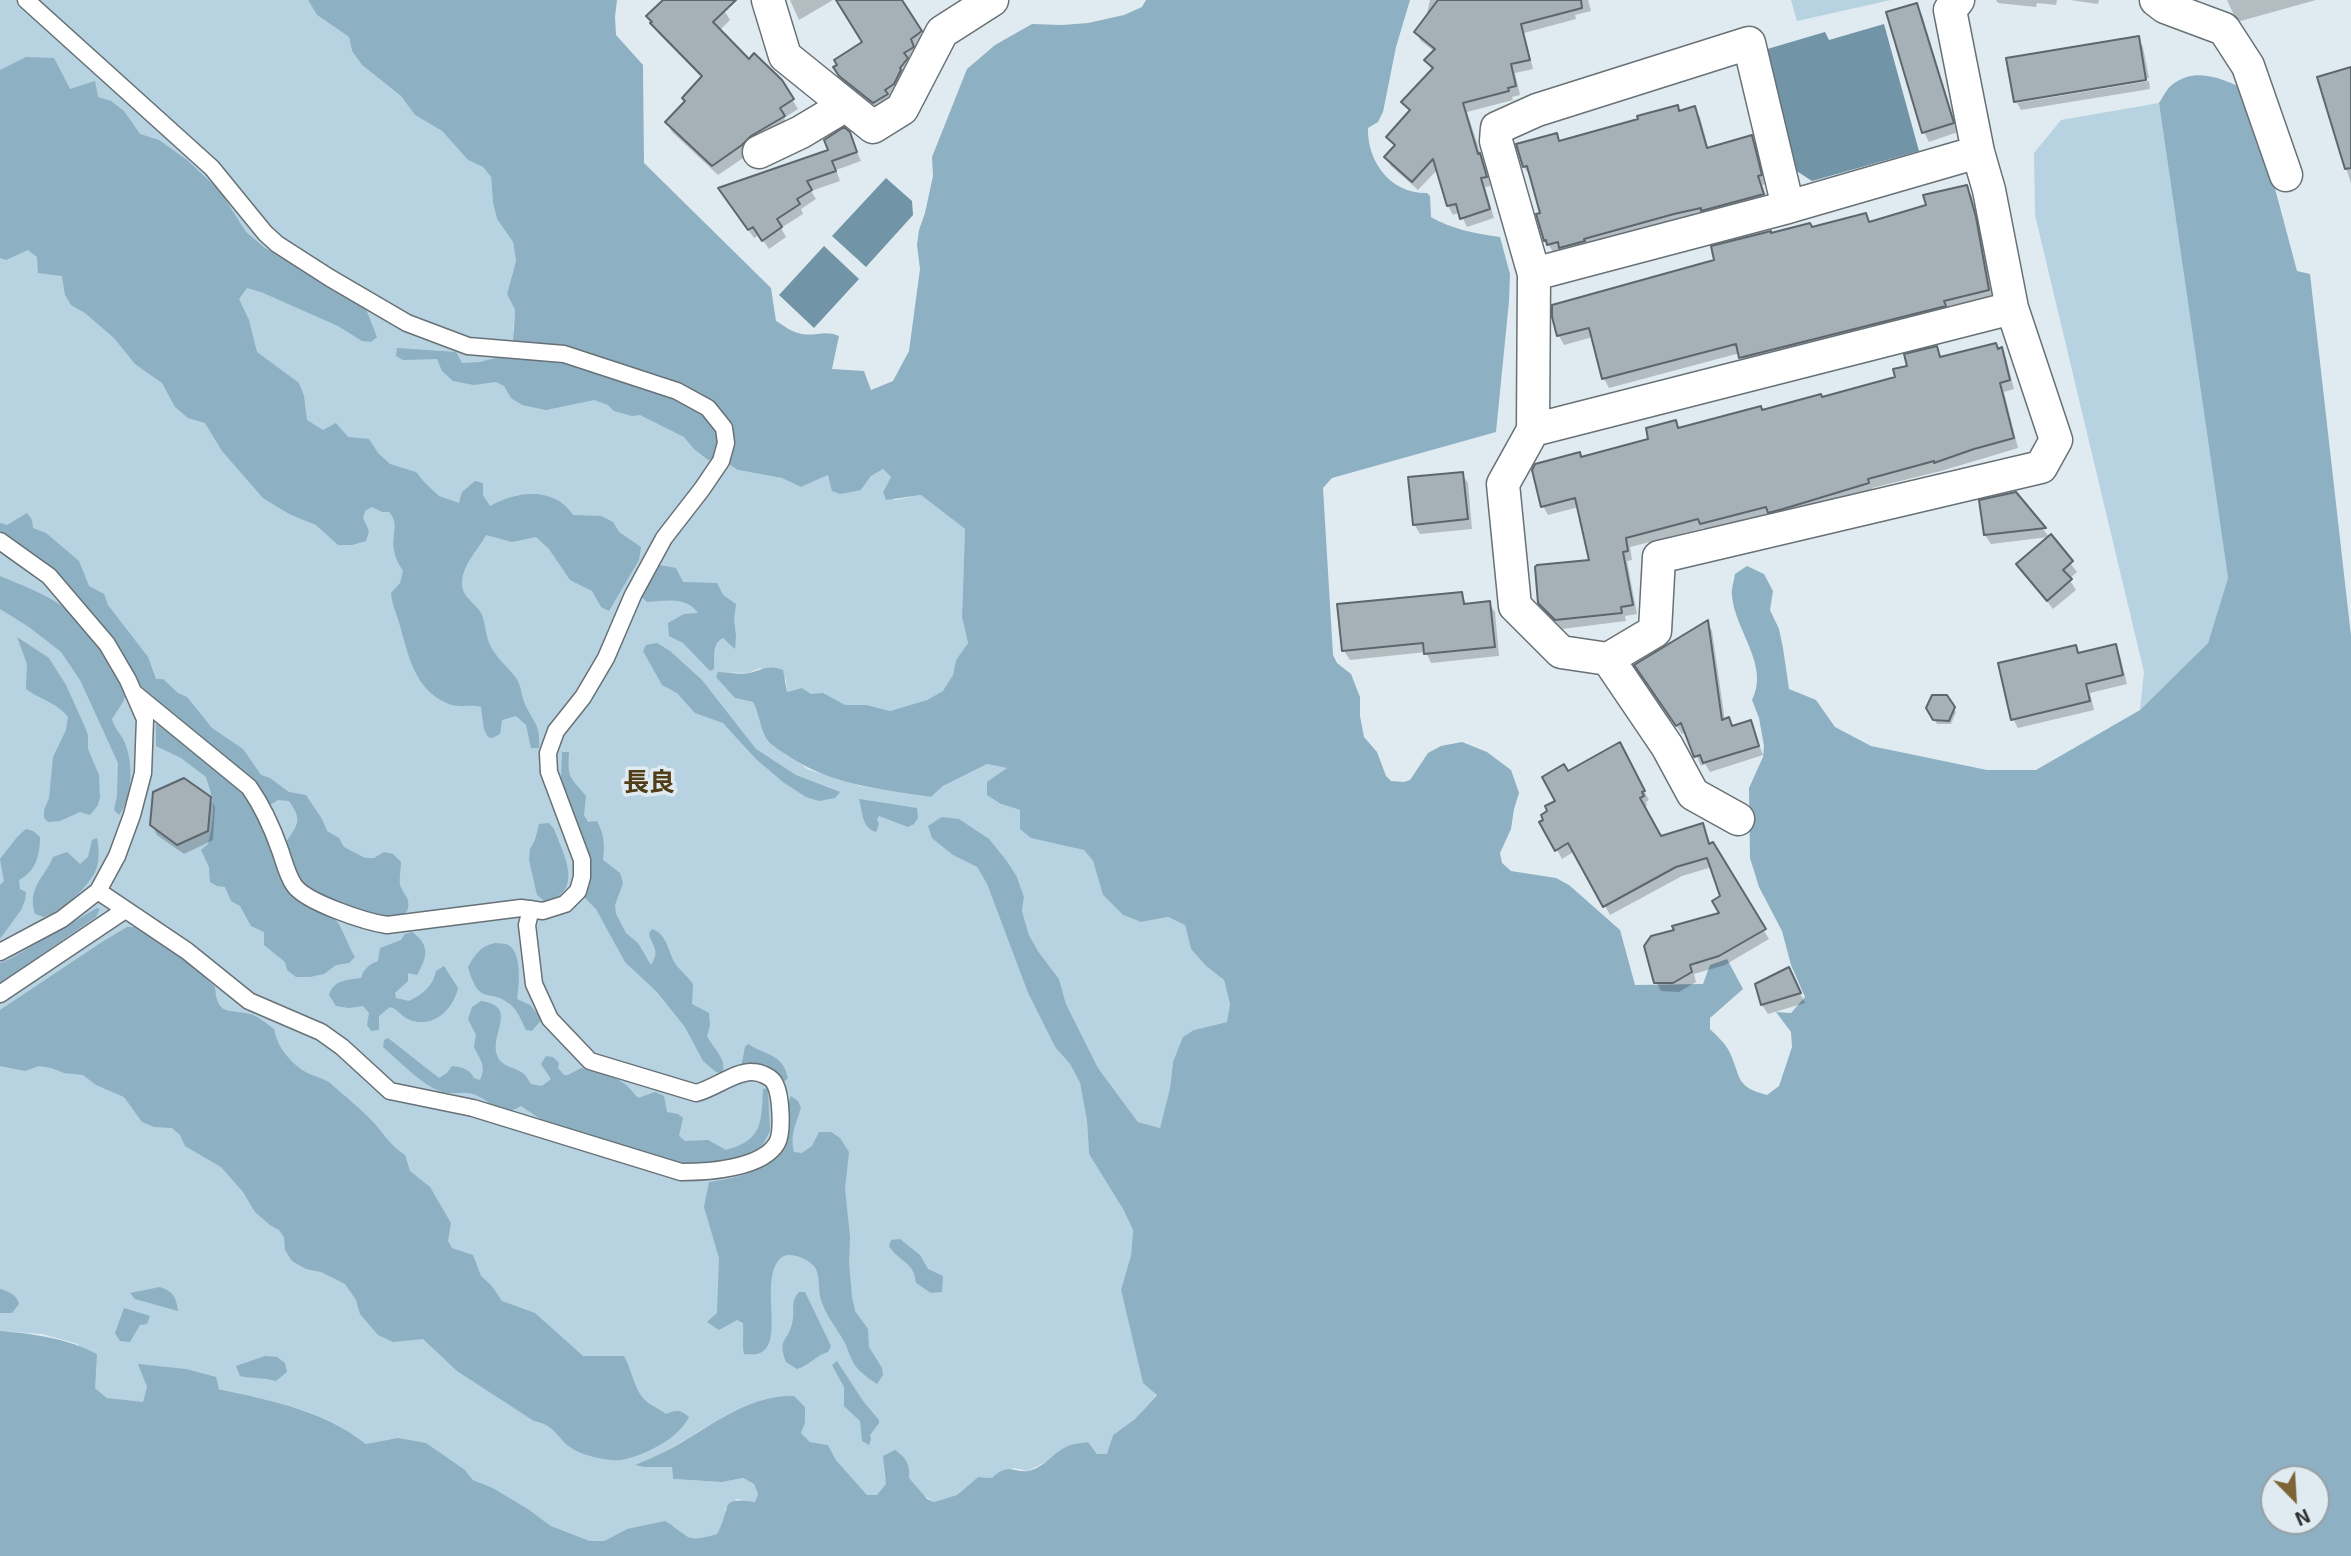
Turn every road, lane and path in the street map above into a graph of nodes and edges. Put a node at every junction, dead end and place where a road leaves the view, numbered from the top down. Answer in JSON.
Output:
{"nodes":[{"id":1,"x":26,"y":0,"type":"edge"},
{"id":2,"x":768,"y":0,"type":"edge"},
{"id":3,"x":992,"y":0,"type":"edge"},
{"id":4,"x":1958,"y":0,"type":"edge"},
{"id":5,"x":2156,"y":0,"type":"edge"},
{"id":6,"x":846,"y":106,"type":"junction"},
{"id":7,"x":759,"y":152,"type":"dead end"},
{"id":8,"x":1978,"y":152,"type":"junction"},
{"id":9,"x":2286,"y":175,"type":"dead end"},
{"id":10,"x":1788,"y":207,"type":"junction"},
{"id":11,"x":1534,"y":274,"type":"junction"},
{"id":12,"x":2012,"y":308,"type":"junction"},
{"id":13,"x":1533,"y":430,"type":"junction"},
{"id":14,"x":0,"y":541,"type":"edge"},
{"id":15,"x":1608,"y":659,"type":"junction"},
{"id":16,"x":133,"y":692,"type":"junction"},
{"id":17,"x":1738,"y":819,"type":"dead end"},
{"id":18,"x":98,"y":891,"type":"junction"},
{"id":19,"x":531,"y":909,"type":"junction"},
{"id":20,"x":125,"y":910,"type":"junction"},
{"id":21,"x":0,"y":952,"type":"edge"},
{"id":22,"x":0,"y":994,"type":"edge"}],
"edges":[{"from":1,"to":19,"type":"lane"},
{"from":2,"to":6,"type":"street"},
{"from":3,"to":6,"type":"street"},
{"from":4,"to":8,"type":"street"},
{"from":5,"to":9,"type":"street"},
{"from":6,"to":7,"type":"street"},
{"from":8,"to":10,"type":"street"},
{"from":8,"to":12,"type":"street"},
{"from":10,"to":11,"type":"street"},
{"from":10,"to":11,"type":"street"},
{"from":11,"to":13,"type":"street"},
{"from":12,"to":13,"type":"street"},
{"from":12,"to":15,"type":"street"},
{"from":13,"to":15,"type":"street"},
{"from":14,"to":16,"type":"lane"},
{"from":15,"to":17,"type":"street"},
{"from":16,"to":18,"type":"lane"},
{"from":16,"to":19,"type":"lane"},
{"from":18,"to":20,"type":"lane"},
{"from":18,"to":21,"type":"lane"},
{"from":19,"to":20,"type":"lane"},
{"from":20,"to":22,"type":"lane"}]}
